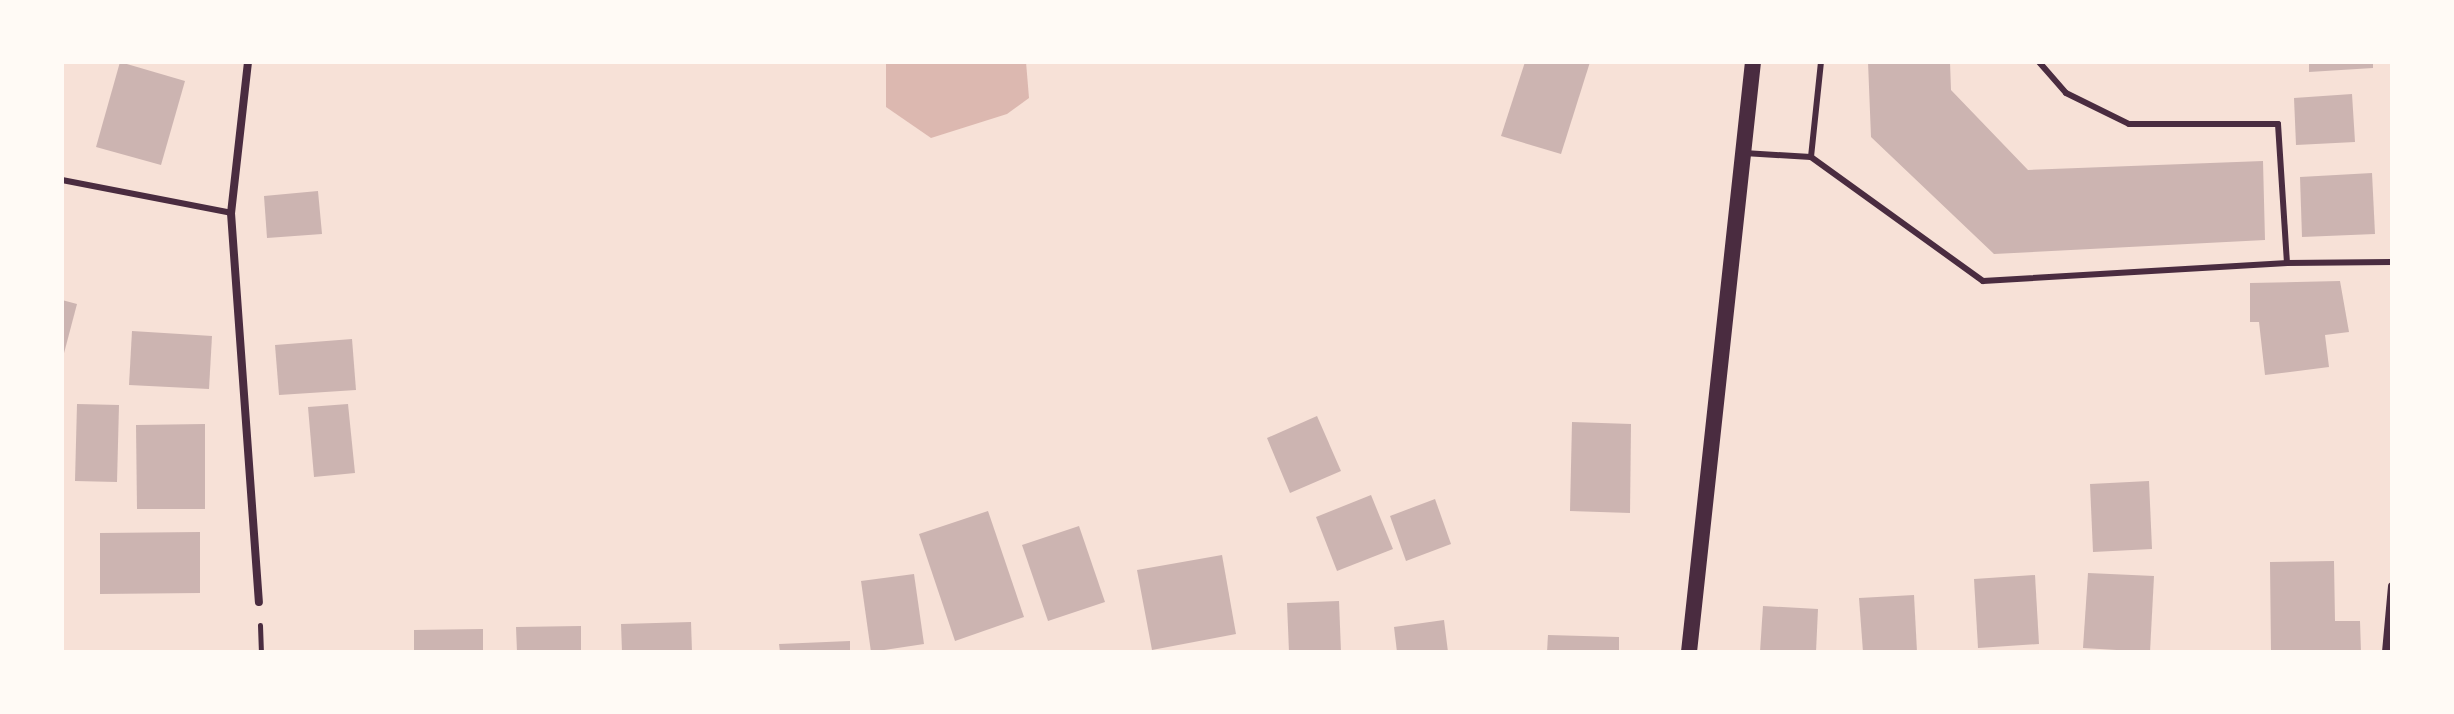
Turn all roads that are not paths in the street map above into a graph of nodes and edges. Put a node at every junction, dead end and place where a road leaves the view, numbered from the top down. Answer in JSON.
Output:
{"nodes":[{"id":1,"x":248,"y":62,"type":"edge"},
{"id":2,"x":1753,"y":62,"type":"edge"},
{"id":3,"x":1821,"y":62,"type":"edge"},
{"id":4,"x":2039,"y":62,"type":"edge"},
{"id":5,"x":1743,"y":153,"type":"junction"},
{"id":6,"x":1811,"y":157,"type":"junction"},
{"id":7,"x":62,"y":180,"type":"edge"},
{"id":8,"x":231,"y":213,"type":"junction"},
{"id":9,"x":2392,"y":262,"type":"edge"},
{"id":10,"x":2287,"y":263,"type":"junction"},
{"id":11,"x":2392,"y":586,"type":"edge"},
{"id":12,"x":259,"y":602,"type":"dead end"},
{"id":13,"x":1689,"y":652,"type":"edge"},
{"id":14,"x":2386,"y":652,"type":"edge"}],
"edges":[{"from":1,"to":8,"type":"street"},
{"from":2,"to":5,"type":"main road"},
{"from":3,"to":6,"type":"lane"},
{"from":4,"to":10,"type":"lane"},
{"from":5,"to":6,"type":"lane"},
{"from":5,"to":13,"type":"main road"},
{"from":6,"to":10,"type":"lane"},
{"from":7,"to":8,"type":"lane"},
{"from":8,"to":12,"type":"street"},
{"from":9,"to":10,"type":"lane"},
{"from":11,"to":14,"type":"street"}]}
